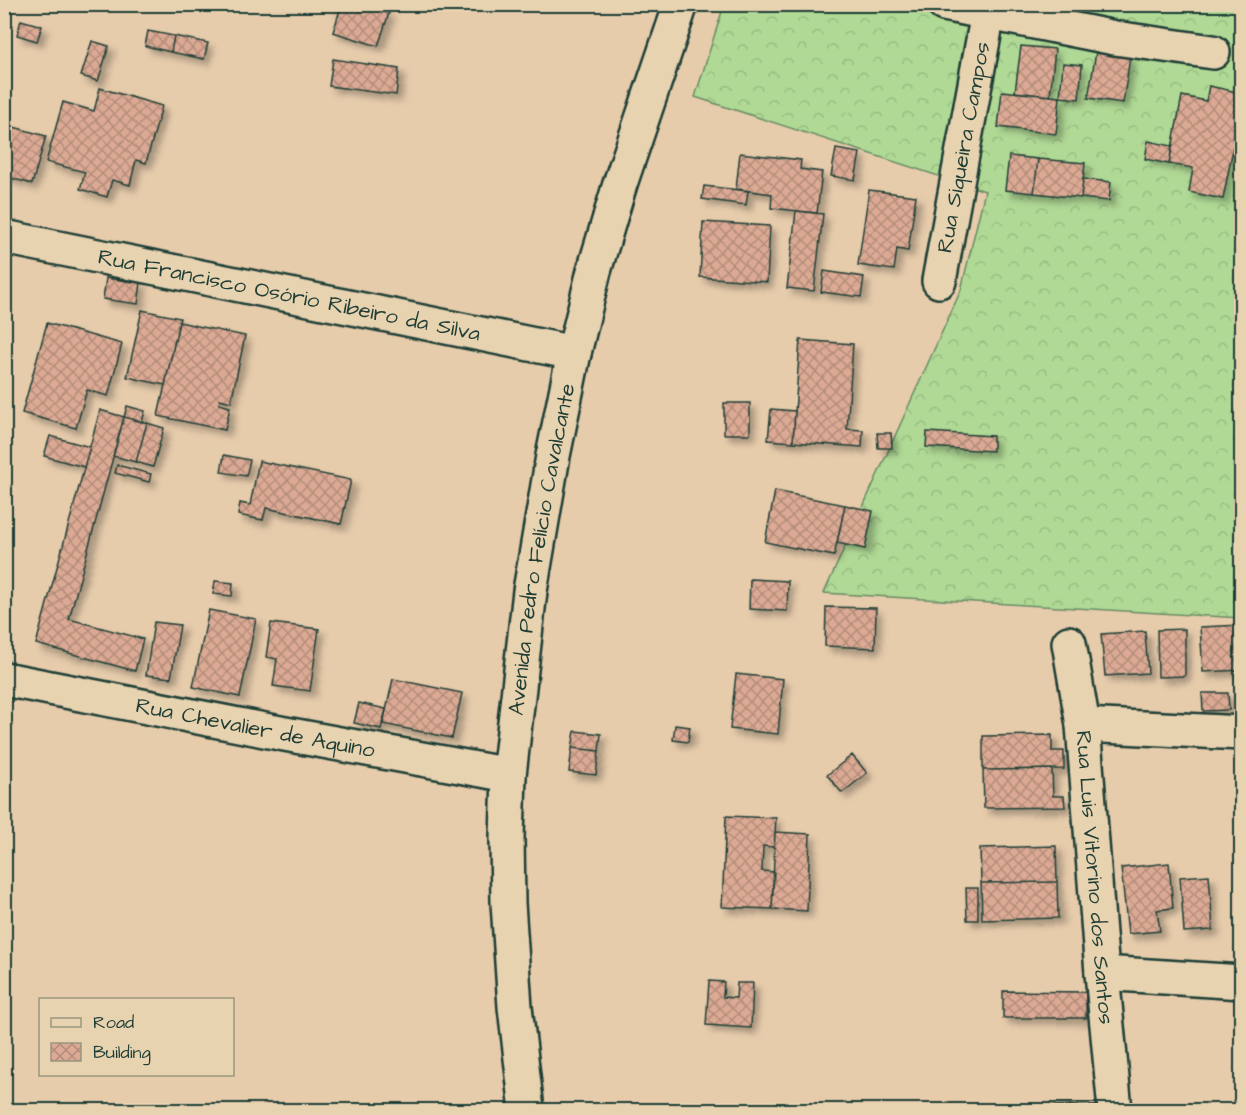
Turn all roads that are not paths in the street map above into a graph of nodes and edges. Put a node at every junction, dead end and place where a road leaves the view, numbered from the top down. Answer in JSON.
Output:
{"nodes":[{"id":1,"x":681,"y":4,"type":"edge"},
{"id":2,"x":944,"y":4,"type":"edge"},
{"id":3,"x":988,"y":13,"type":"junction"},
{"id":4,"x":1213,"y":52,"type":"dead end"},
{"id":5,"x":4,"y":237,"type":"edge"},
{"id":6,"x":939,"y":281,"type":"dead end"},
{"id":7,"x":574,"y":353,"type":"junction"},
{"id":8,"x":1069,"y":643,"type":"dead end"},
{"id":9,"x":4,"y":679,"type":"edge"},
{"id":10,"x":1083,"y":725,"type":"junction"},
{"id":11,"x":1242,"y":733,"type":"edge"},
{"id":12,"x":509,"y":775,"type":"junction"},
{"id":13,"x":1102,"y":973,"type":"junction"},
{"id":14,"x":1242,"y":982,"type":"edge"},
{"id":15,"x":527,"y":1110,"type":"edge"},
{"id":16,"x":1115,"y":1110,"type":"edge"}],
"edges":[{"from":1,"to":7,"type":"street","name":"Avenida Pedro Felício Cavalcante"},
{"from":2,"to":3,"type":"street"},
{"from":3,"to":4,"type":"street"},
{"from":3,"to":6,"type":"street","name":"Rua Siqueira Campos"},
{"from":5,"to":7,"type":"street","name":"Rua Francisco Osório Ribeiro da Silva"},
{"from":7,"to":12,"type":"street","name":"Avenida Pedro Felício Cavalcante"},
{"from":8,"to":10,"type":"street","name":"Rua Luis Vitorino dos Santos"},
{"from":9,"to":12,"type":"street","name":"Rua Chevalier de Aquino"},
{"from":10,"to":11,"type":"street"},
{"from":10,"to":13,"type":"street","name":"Rua Luis Vitorino dos Santos"},
{"from":12,"to":15,"type":"street","name":"Avenida Pedro Felício Cavalcante"},
{"from":13,"to":14,"type":"street"},
{"from":13,"to":16,"type":"street","name":"Rua Luis Vitorino dos Santos"}]}
